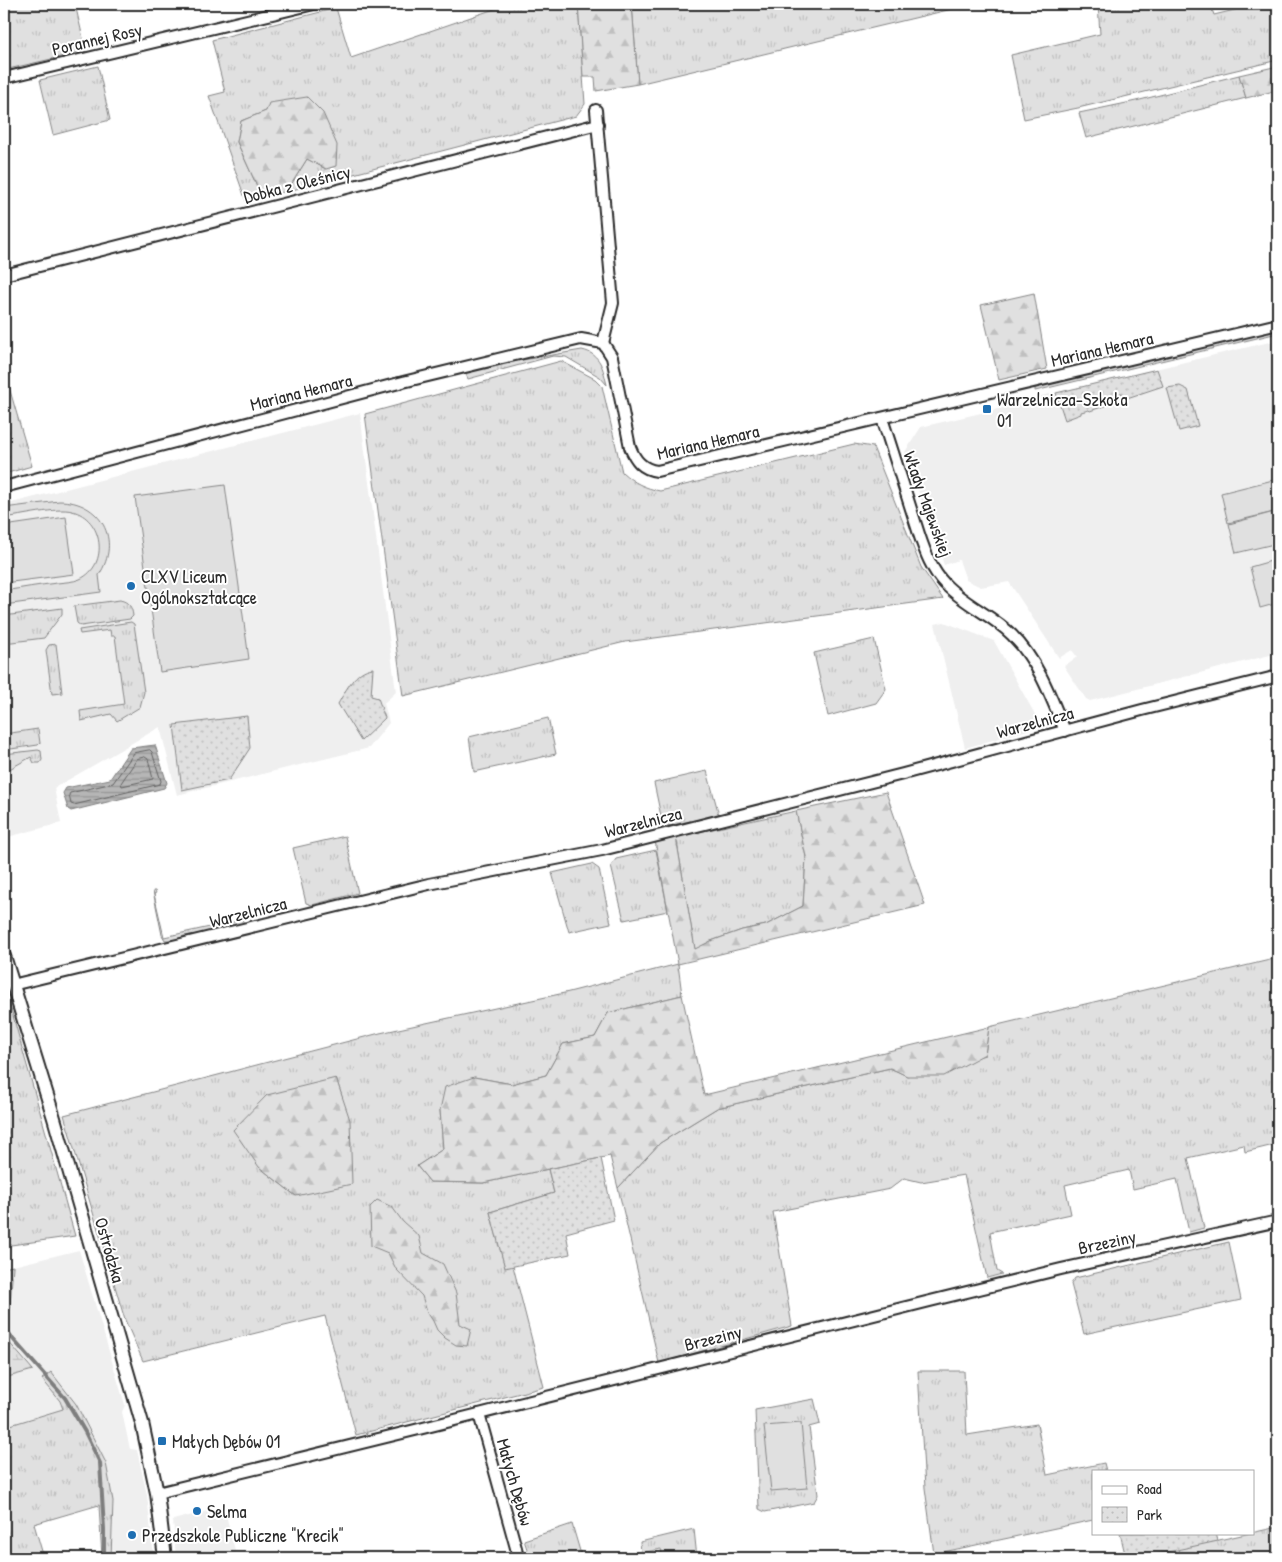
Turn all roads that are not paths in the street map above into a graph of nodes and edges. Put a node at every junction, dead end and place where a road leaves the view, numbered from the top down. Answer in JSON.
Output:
{"nodes":[{"id":1,"x":314,"y":4,"type":"edge"},
{"id":2,"x":4,"y":78,"type":"edge"},
{"id":3,"x":596,"y":110,"type":"dead end"},
{"id":4,"x":598,"y":124,"type":"junction"},
{"id":5,"x":4,"y":275,"type":"edge"},
{"id":6,"x":1278,"y":324,"type":"edge"},
{"id":7,"x":603,"y":343,"type":"junction"},
{"id":8,"x":882,"y":418,"type":"junction"},
{"id":9,"x":4,"y":487,"type":"edge"},
{"id":10,"x":1278,"y":676,"type":"edge"},
{"id":11,"x":1065,"y":731,"type":"junction"},
{"id":12,"x":4,"y":956,"type":"edge"},
{"id":13,"x":12,"y":985,"type":"junction"},
{"id":14,"x":1278,"y":1221,"type":"edge"},
{"id":15,"x":479,"y":1414,"type":"junction"},
{"id":16,"x":157,"y":1493,"type":"junction"},
{"id":17,"x":165,"y":1558,"type":"edge"},
{"id":18,"x":514,"y":1558,"type":"edge"}],
"edges":[{"from":1,"to":2,"type":"street","name":"Porannej Rosy"},
{"from":3,"to":4,"type":"street"},
{"from":4,"to":5,"type":"street","name":"Dobka z Oleśnicy"},
{"from":4,"to":7,"type":"street"},
{"from":6,"to":8,"type":"street","name":"Mariana Hemara"},
{"from":7,"to":8,"type":"street","name":"Mariana Hemara"},
{"from":7,"to":9,"type":"street","name":"Mariana Hemara"},
{"from":8,"to":11,"type":"street","name":"Włady Majewskiej"},
{"from":10,"to":11,"type":"street","name":"Warzelnicza"},
{"from":11,"to":13,"type":"street","name":"Warzelnicza"},
{"from":12,"to":13,"type":"street","name":"Ostródzka"},
{"from":13,"to":16,"type":"street","name":"Ostródzka"},
{"from":14,"to":15,"type":"street","name":"Brzeziny"},
{"from":15,"to":16,"type":"street","name":"Brzeziny"},
{"from":15,"to":18,"type":"street","name":"Małych Dębów"},
{"from":16,"to":17,"type":"street","name":"Ostródzka"}]}
